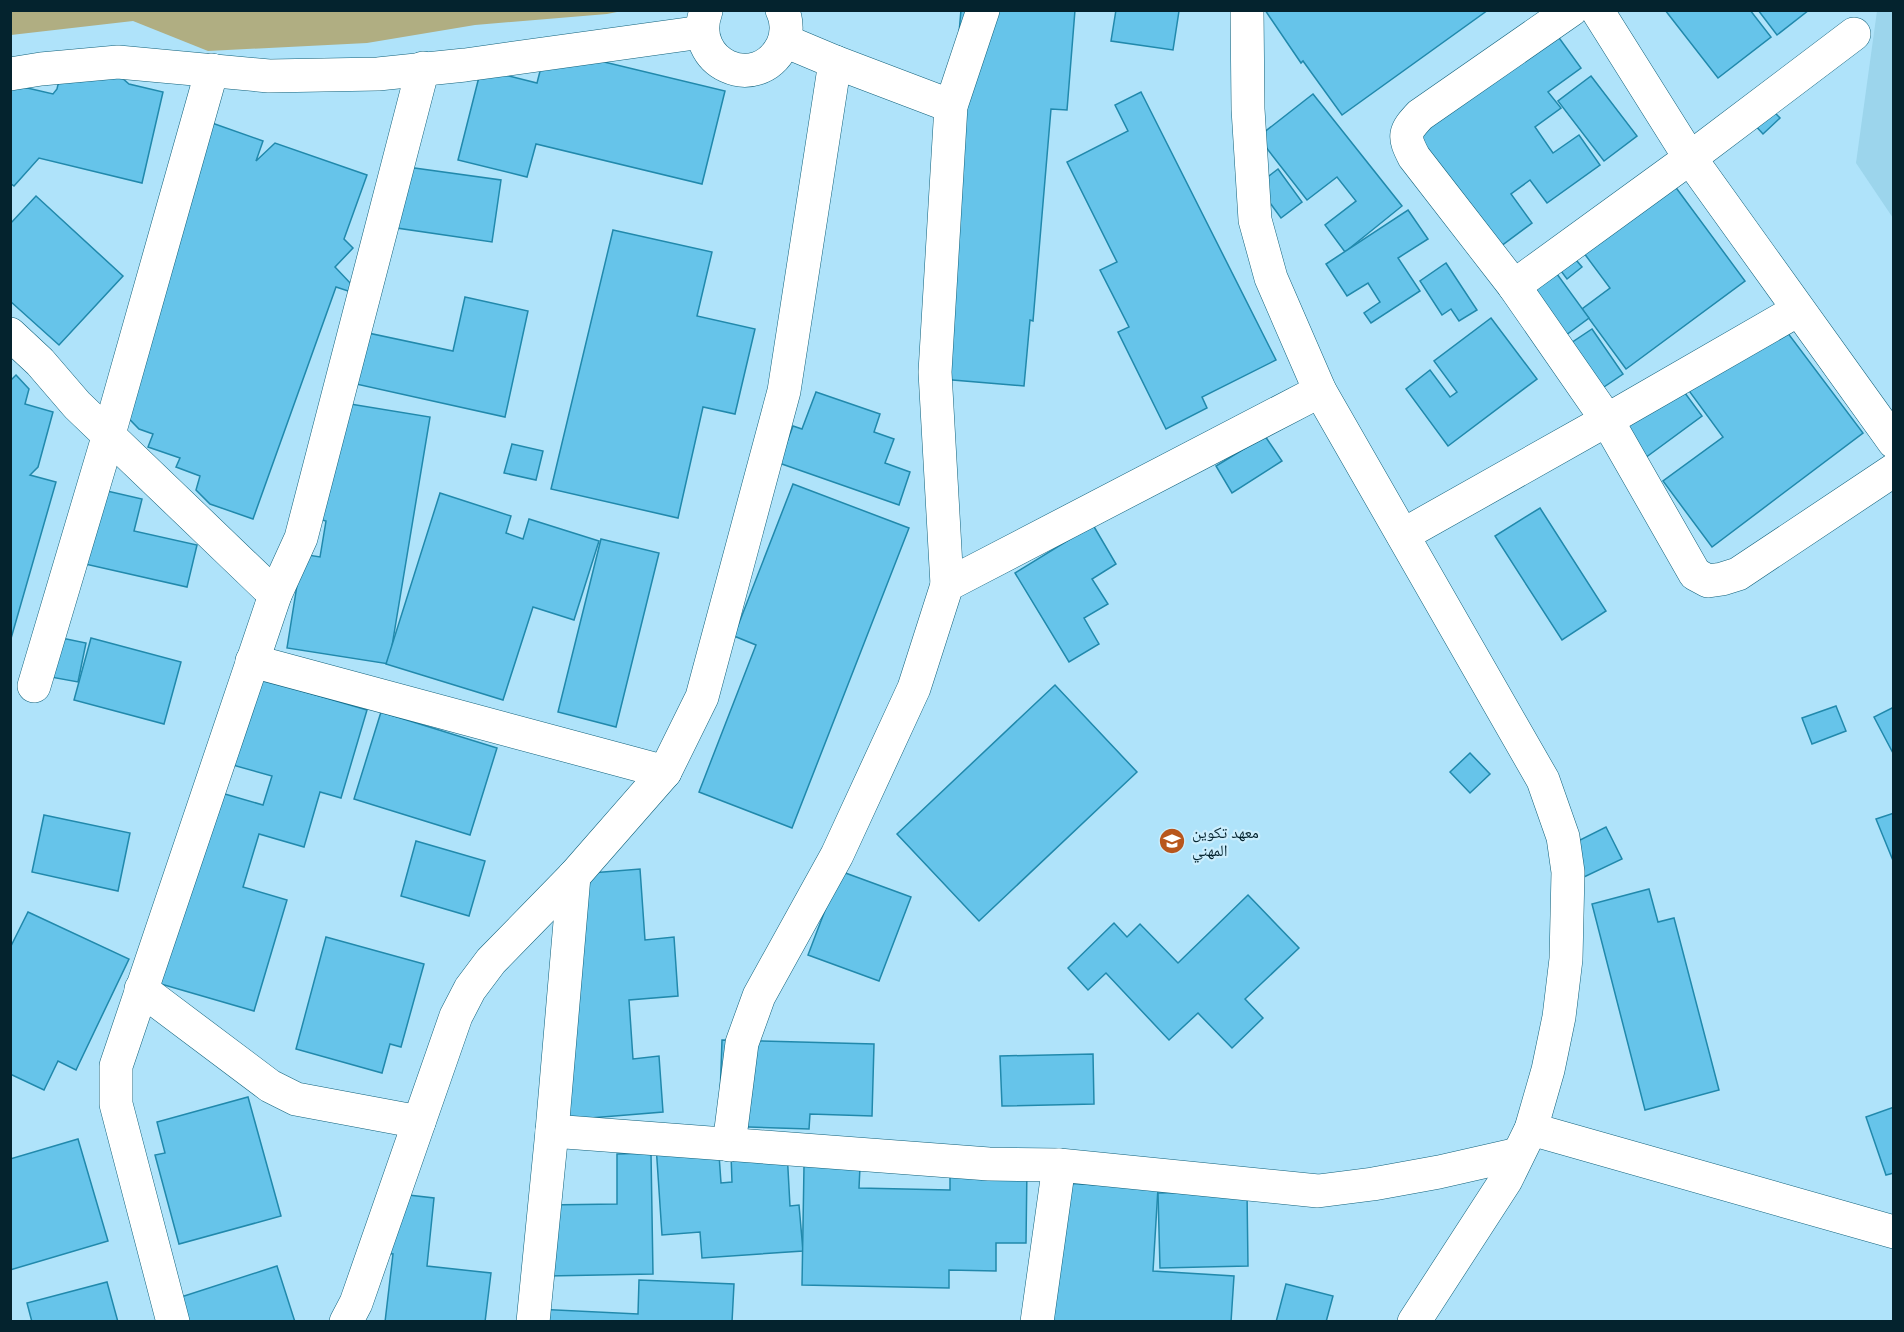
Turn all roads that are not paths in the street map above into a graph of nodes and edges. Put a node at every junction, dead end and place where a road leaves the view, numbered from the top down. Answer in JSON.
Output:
{"nodes":[{"id":1,"x":982,"y":10,"type":"edge"},
{"id":2,"x":1247,"y":10,"type":"edge"},
{"id":3,"x":1571,"y":10,"type":"edge"},
{"id":4,"x":1598,"y":10,"type":"edge"},
{"id":5,"x":704,"y":21,"type":"edge"},
{"id":6,"x":783,"y":26,"type":"edge"},
{"id":7,"x":1854,"y":34,"type":"dead end"},
{"id":8,"x":835,"y":62,"type":"junction"},
{"id":9,"x":423,"y":68,"type":"junction"},
{"id":10,"x":212,"y":70,"type":"junction"},
{"id":11,"x":10,"y":74,"type":"edge"},
{"id":12,"x":951,"y":106,"type":"junction"},
{"id":13,"x":1690,"y":158,"type":"junction"},
{"id":14,"x":1514,"y":286,"type":"junction"},
{"id":15,"x":1798,"y":310,"type":"junction"},
{"id":16,"x":10,"y":334,"type":"edge"},
{"id":17,"x":1320,"y":391,"type":"junction"},
{"id":18,"x":1606,"y":420,"type":"junction"},
{"id":19,"x":109,"y":434,"type":"junction"},
{"id":20,"x":1893,"y":442,"type":"edge"},
{"id":21,"x":1893,"y":470,"type":"edge"},
{"id":22,"x":1403,"y":535,"type":"junction"},
{"id":23,"x":947,"y":585,"type":"junction"},
{"id":24,"x":275,"y":595,"type":"junction"},
{"id":25,"x":252,"y":661,"type":"junction"},
{"id":26,"x":34,"y":686,"type":"dead end"},
{"id":27,"x":665,"y":772,"type":"junction"},
{"id":28,"x":574,"y":876,"type":"junction"},
{"id":29,"x":141,"y":989,"type":"junction"},
{"id":30,"x":418,"y":1122,"type":"junction"},
{"id":31,"x":552,"y":1131,"type":"junction"},
{"id":32,"x":1525,"y":1142,"type":"junction"},
{"id":33,"x":729,"y":1145,"type":"junction"},
{"id":34,"x":1059,"y":1165,"type":"junction"},
{"id":35,"x":1893,"y":1232,"type":"edge"},
{"id":36,"x":173,"y":1322,"type":"edge"},
{"id":37,"x":346,"y":1322,"type":"edge"},
{"id":38,"x":533,"y":1322,"type":"edge"},
{"id":39,"x":1037,"y":1322,"type":"edge"},
{"id":40,"x":1414,"y":1322,"type":"edge"}],
"edges":[{"from":1,"to":12,"type":"street"},
{"from":2,"to":17,"type":"street"},
{"from":3,"to":14,"type":"street"},
{"from":4,"to":13,"type":"street"},
{"from":5,"to":6,"type":"street"},
{"from":5,"to":9,"type":"street"},
{"from":6,"to":8,"type":"street"},
{"from":7,"to":13,"type":"street"},
{"from":8,"to":12,"type":"street"},
{"from":8,"to":27,"type":"street"},
{"from":9,"to":10,"type":"street"},
{"from":9,"to":24,"type":"street"},
{"from":10,"to":11,"type":"street"},
{"from":10,"to":19,"type":"street"},
{"from":12,"to":23,"type":"street"},
{"from":13,"to":14,"type":"street"},
{"from":13,"to":15,"type":"street"},
{"from":14,"to":18,"type":"street"},
{"from":15,"to":18,"type":"street"},
{"from":15,"to":20,"type":"street"},
{"from":16,"to":19,"type":"street"},
{"from":17,"to":22,"type":"street"},
{"from":17,"to":23,"type":"street"},
{"from":18,"to":21,"type":"street"},
{"from":18,"to":22,"type":"street"},
{"from":19,"to":24,"type":"street"},
{"from":19,"to":26,"type":"street"},
{"from":22,"to":32,"type":"street"},
{"from":23,"to":33,"type":"street"},
{"from":24,"to":25,"type":"street"},
{"from":25,"to":27,"type":"street"},
{"from":25,"to":29,"type":"street"},
{"from":27,"to":28,"type":"street"},
{"from":28,"to":30,"type":"street"},
{"from":28,"to":31,"type":"street"},
{"from":29,"to":30,"type":"street"},
{"from":29,"to":36,"type":"street"},
{"from":30,"to":37,"type":"street"},
{"from":31,"to":33,"type":"street"},
{"from":31,"to":38,"type":"street"},
{"from":32,"to":34,"type":"street"},
{"from":32,"to":35,"type":"street"},
{"from":32,"to":40,"type":"street"},
{"from":33,"to":34,"type":"street"},
{"from":34,"to":39,"type":"street"}]}
